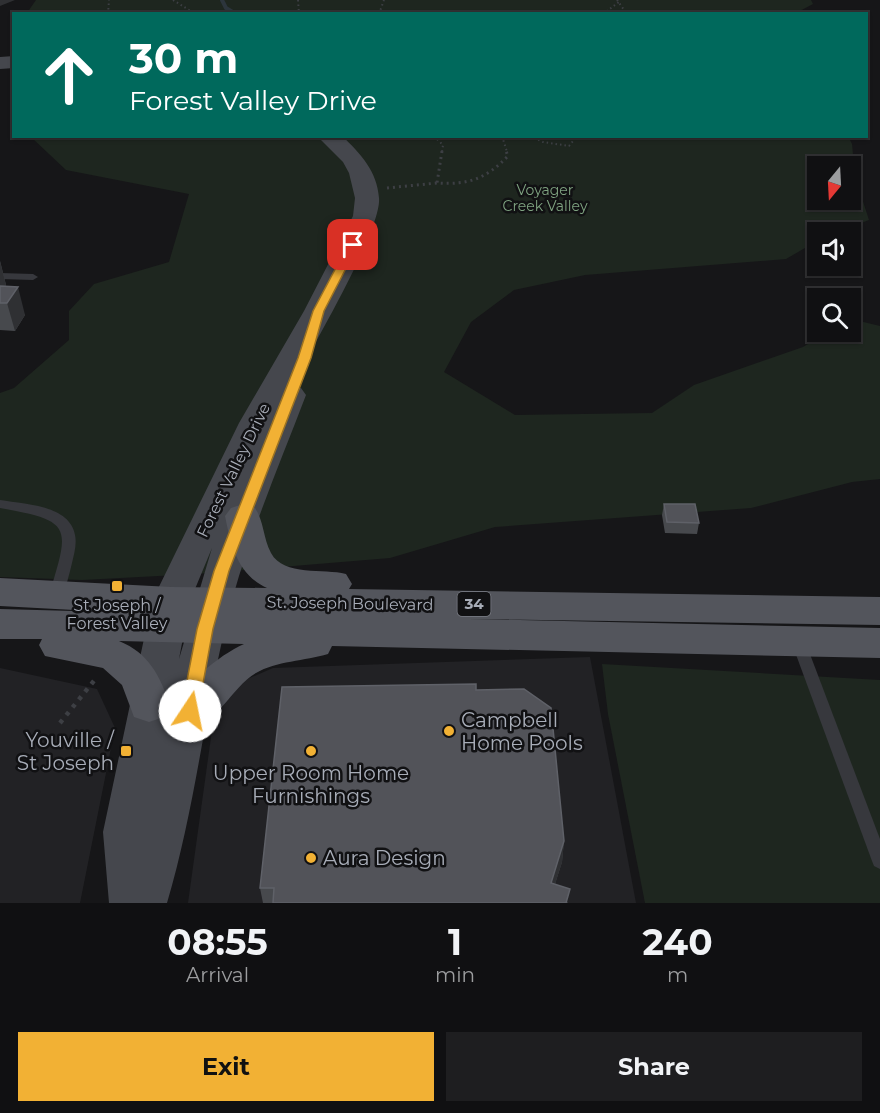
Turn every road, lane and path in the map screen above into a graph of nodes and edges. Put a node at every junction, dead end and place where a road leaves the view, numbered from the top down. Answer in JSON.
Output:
{"nodes":[{"id":1,"x":173,"y":0,"type":"edge"},
{"id":2,"x":618,"y":1,"type":"edge"},
{"id":3,"x":190,"y":12,"type":"edge"},
{"id":4,"x":605,"y":12,"type":"edge"},
{"id":5,"x":330,"y":138,"type":"edge"},
{"id":6,"x":436,"y":138,"type":"edge"},
{"id":7,"x":503,"y":138,"type":"edge"},
{"id":8,"x":534,"y":138,"type":"edge"},
{"id":9,"x":576,"y":138,"type":"edge"},
{"id":10,"x":436,"y":183,"type":"junction"},
{"id":11,"x":365,"y":189,"type":"junction"},
{"id":12,"x":0,"y":276,"type":"edge"},
{"id":13,"x":33,"y":277,"type":"dead end"},
{"id":14,"x":318,"y":311,"type":"junction"},
{"id":15,"x":0,"y":504,"type":"edge"},
{"id":16,"x":243,"y":516,"type":"junction"},
{"id":17,"x":0,"y":592,"type":"edge"},
{"id":18,"x":56,"y":595,"type":"junction"},
{"id":19,"x":880,"y":601,"type":"edge"},
{"id":20,"x":880,"y":611,"type":"edge"},
{"id":21,"x":189,"y":615,"type":"junction"},
{"id":22,"x":0,"y":624,"type":"edge"},
{"id":23,"x":374,"y":631,"type":"junction"},
{"id":24,"x":797,"y":640,"type":"junction"},
{"id":25,"x":0,"y":641,"type":"edge"},
{"id":26,"x":880,"y":643,"type":"edge"},
{"id":27,"x":103,"y":673,"type":"dead end"},
{"id":28,"x":169,"y":708,"type":"junction"},
{"id":29,"x":60,"y":723,"type":"dead end"},
{"id":30,"x":880,"y":861,"type":"edge"},
{"id":31,"x":133,"y":903,"type":"edge"},
{"id":32,"x":143,"y":903,"type":"edge"}],
"edges":[{"from":1,"to":3,"type":"path"},
{"from":2,"to":4,"type":"path"},
{"from":5,"to":11,"type":"street","name":"Forest Valley Drive"},
{"from":6,"to":10,"type":"path"},
{"from":7,"to":10,"type":"path"},
{"from":8,"to":9,"type":"path"},
{"from":10,"to":11,"type":"path"},
{"from":11,"to":14,"type":"street","name":"Forest Valley Drive"},
{"from":12,"to":13,"type":"lane"},
{"from":14,"to":16,"type":"street","name":"Forest Valley Drive"},
{"from":14,"to":21,"type":"street","name":"Forest Valley Drive"},
{"from":15,"to":18,"type":"lane"},
{"from":16,"to":19,"type":"main road"},
{"from":16,"to":21,"type":"street","name":"Forest Valley Drive"},
{"from":17,"to":18,"type":"main road","name":"St. Joseph Boulevard","number":"34"},
{"from":18,"to":21,"type":"main road","name":"St. Joseph Boulevard","number":"34"},
{"from":20,"to":21,"type":"main road","name":"St. Joseph Boulevard","number":"34"},
{"from":21,"to":22,"type":"main road","name":"St. Joseph Boulevard","number":"34"},
{"from":21,"to":23,"type":"main road","name":"St. Joseph Boulevard","number":"34"},
{"from":21,"to":28,"type":"street"},
{"from":23,"to":24,"type":"main road","name":"St. Joseph Boulevard","number":"34"},
{"from":23,"to":28,"type":"main road"},
{"from":24,"to":26,"type":"main road","name":"St. Joseph Boulevard","number":"34"},
{"from":24,"to":30,"type":"lane"},
{"from":25,"to":28,"type":"main road"},
{"from":27,"to":29,"type":"path"},
{"from":28,"to":31,"type":"street"},
{"from":28,"to":32,"type":"street"}]}
